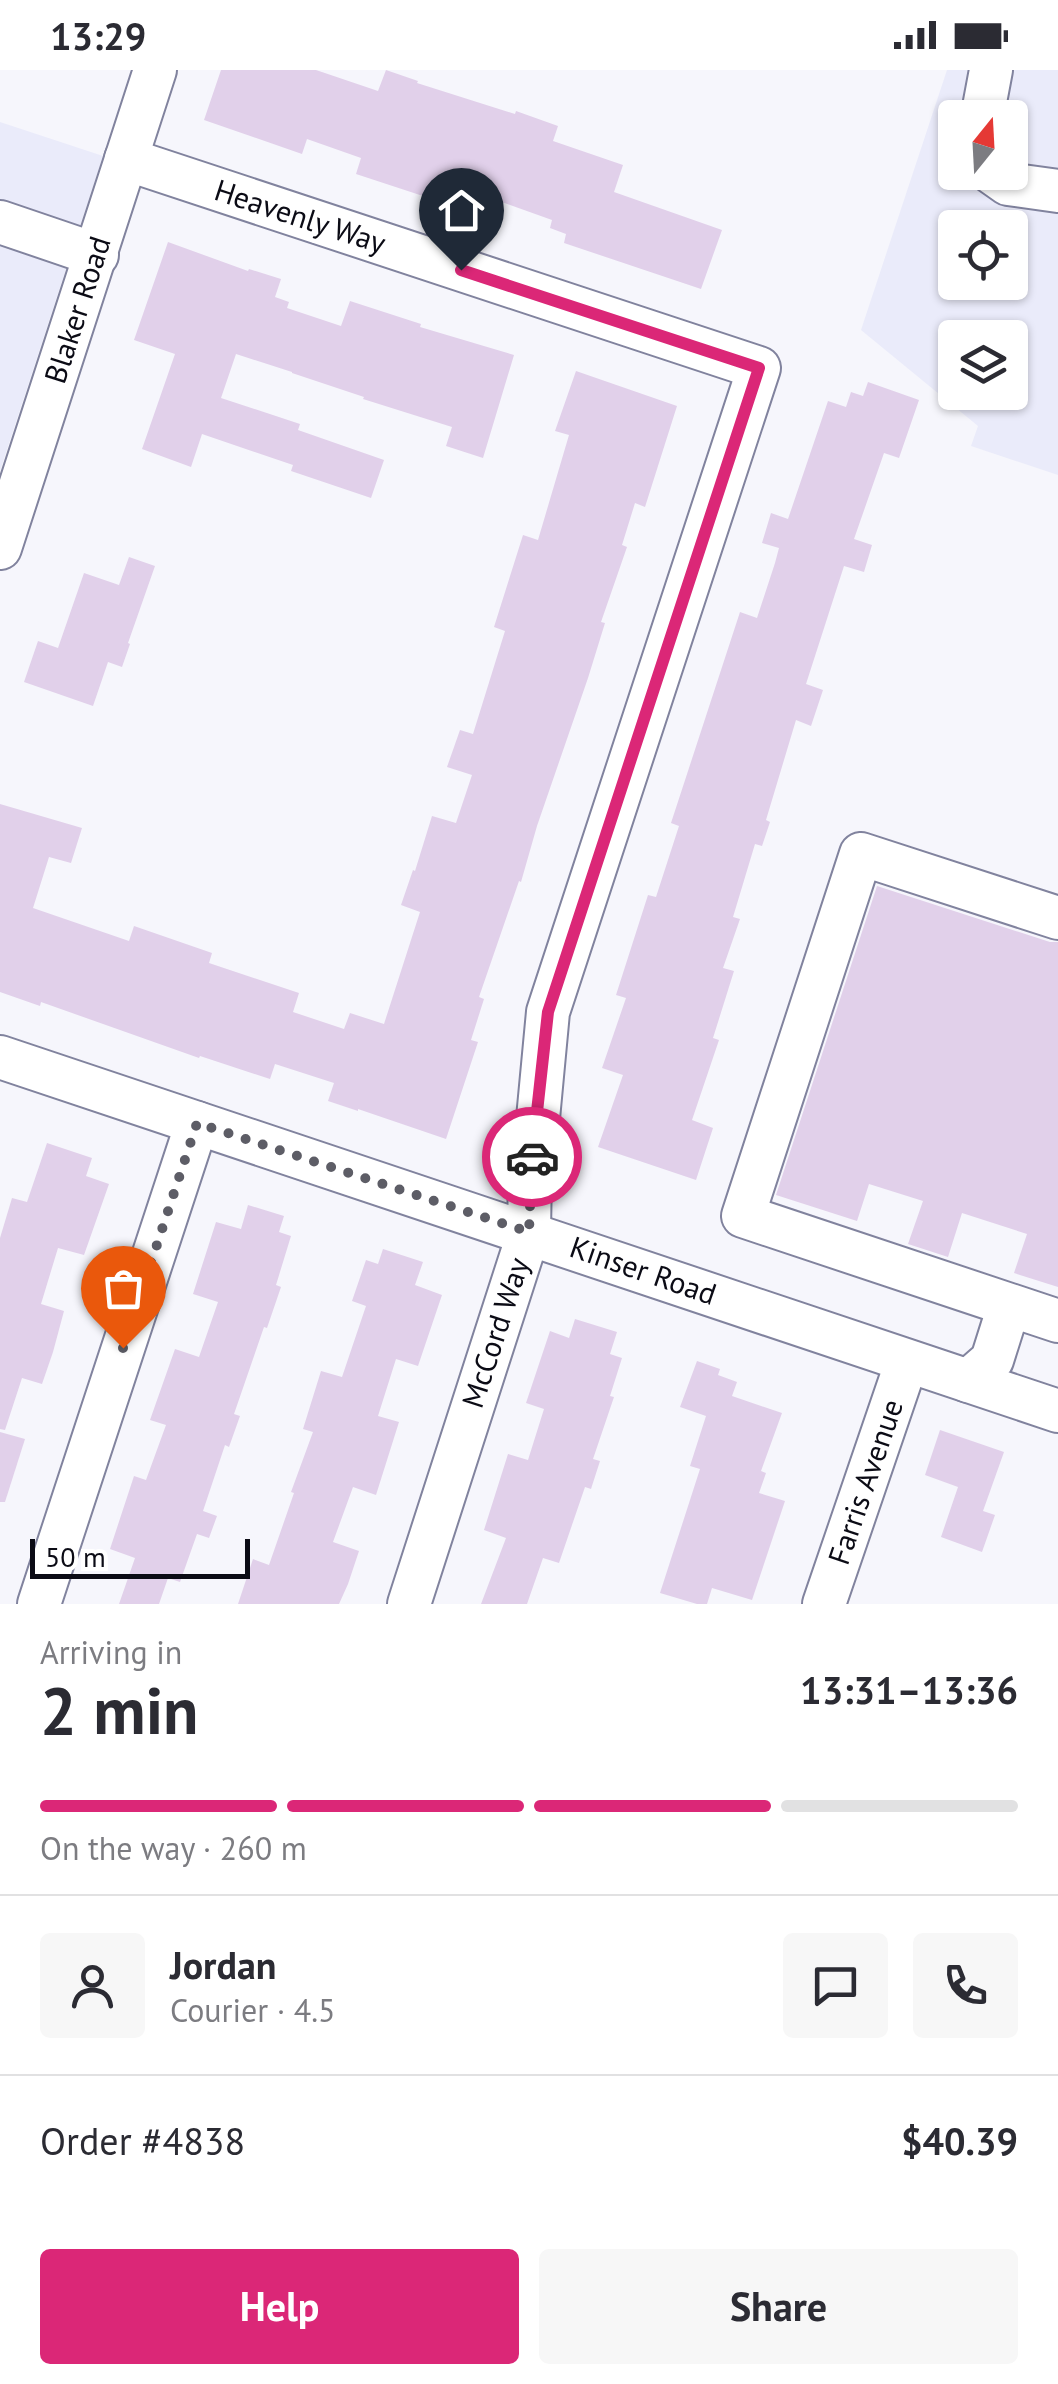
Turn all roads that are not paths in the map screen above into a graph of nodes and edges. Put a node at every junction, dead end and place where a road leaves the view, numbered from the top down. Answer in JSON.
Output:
{"nodes":[{"id":1,"x":155,"y":70,"type":"edge"},
{"id":2,"x":991,"y":70,"type":"edge"},
{"id":3,"x":985,"y":100,"type":"edge"},
{"id":4,"x":126,"y":159,"type":"junction"},
{"id":5,"x":1028,"y":187,"type":"edge"},
{"id":6,"x":1058,"y":191,"type":"edge"},
{"id":7,"x":0,"y":222,"type":"edge"},
{"id":8,"x":97,"y":255,"type":"junction"},
{"id":9,"x":759,"y":368,"type":"joint"},
{"id":10,"x":11,"y":480,"type":"edge"},
{"id":11,"x":0,"y":548,"type":"edge"},
{"id":12,"x":1058,"y":918,"type":"edge"},
{"id":13,"x":0,"y":1057,"type":"edge"},
{"id":14,"x":197,"y":1123,"type":"junction"},
{"id":15,"x":529,"y":1232,"type":"junction"},
{"id":16,"x":996,"y":1302,"type":"junction"},
{"id":17,"x":1058,"y":1321,"type":"edge"},
{"id":18,"x":908,"y":1361,"type":"junction"},
{"id":19,"x":968,"y":1381,"type":"junction"},
{"id":20,"x":1058,"y":1411,"type":"edge"},
{"id":21,"x":39,"y":1604,"type":"edge"},
{"id":22,"x":408,"y":1604,"type":"edge"},
{"id":23,"x":824,"y":1604,"type":"edge"}],
"edges":[{"from":1,"to":4,"type":"street","name":"Blaker Road"},
{"from":2,"to":3,"type":"street"},
{"from":4,"to":8,"type":"street","name":"Blaker Road"},
{"from":4,"to":9,"type":"street","name":"Heavenly Way"},
{"from":5,"to":6,"type":"street"},
{"from":7,"to":8,"type":"street"},
{"from":8,"to":10,"type":"street","name":"Blaker Road"},
{"from":9,"to":15,"type":"street","name":"McCord Way"},
{"from":10,"to":11,"type":"street","name":"Blaker Road"},
{"from":12,"to":16,"type":"street"},
{"from":13,"to":14,"type":"street","name":"Kinser Road"},
{"from":14,"to":15,"type":"street","name":"Kinser Road"},
{"from":14,"to":21,"type":"street"},
{"from":15,"to":18,"type":"street","name":"Kinser Road"},
{"from":15,"to":22,"type":"street","name":"McCord Way"},
{"from":16,"to":17,"type":"street"},
{"from":16,"to":19,"type":"street"},
{"from":18,"to":19,"type":"street","name":"Kinser Road"},
{"from":18,"to":23,"type":"street","name":"Farris Avenue"},
{"from":19,"to":20,"type":"street","name":"Kinser Road"}]}
